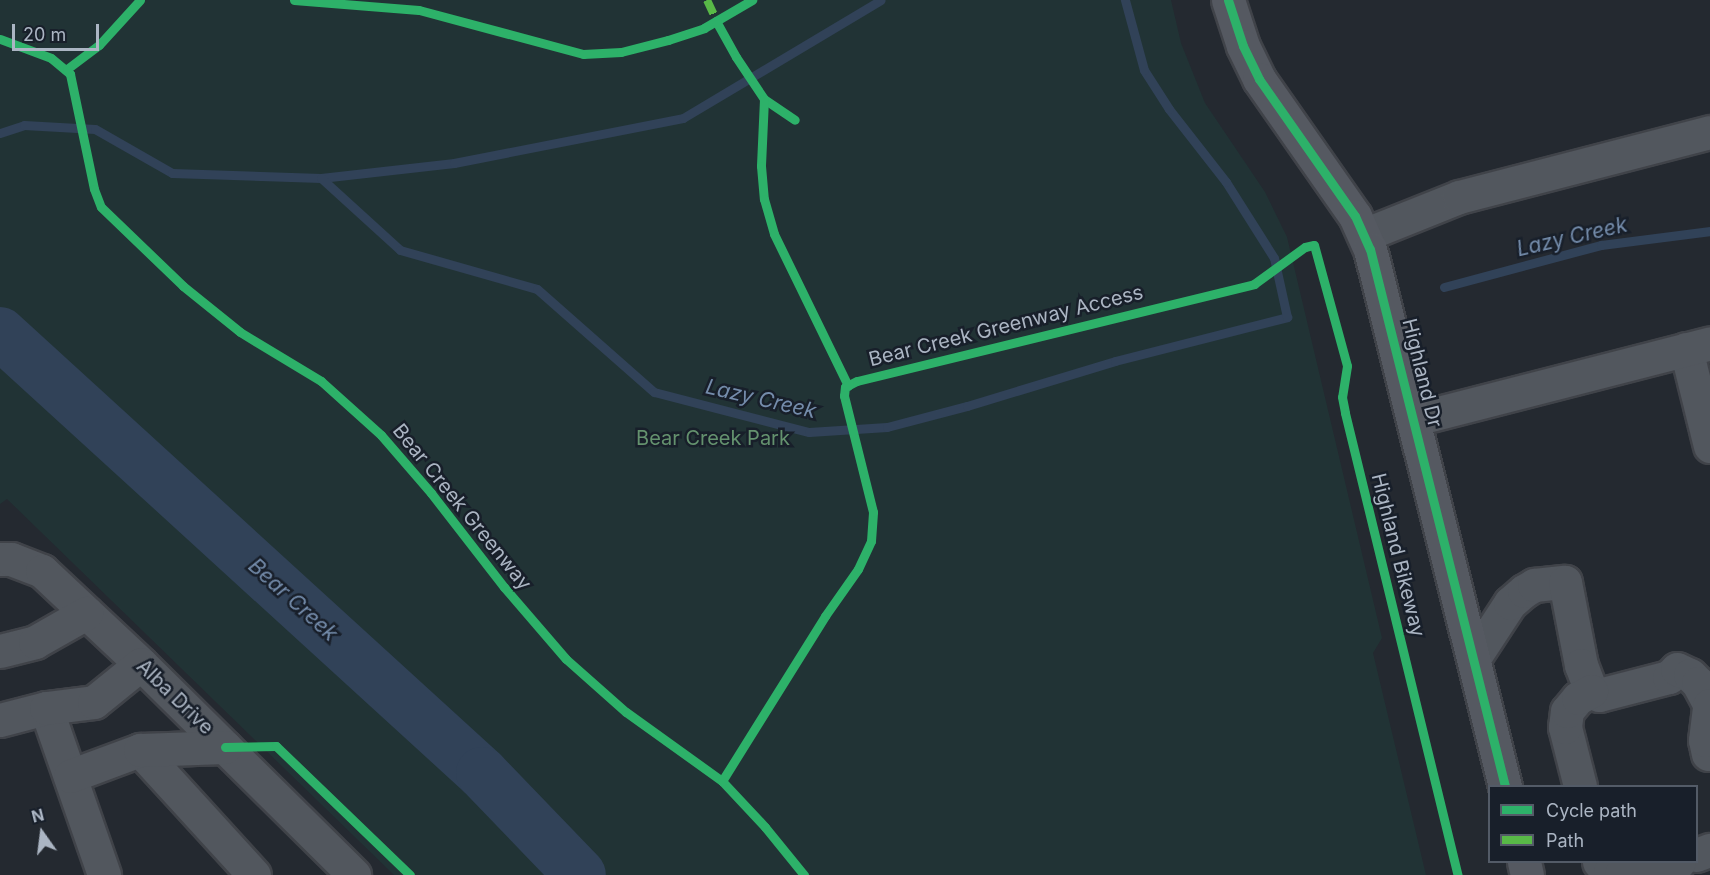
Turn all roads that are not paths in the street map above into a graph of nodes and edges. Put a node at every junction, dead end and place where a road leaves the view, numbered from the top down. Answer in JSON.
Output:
{"nodes":[{"id":1,"x":1228,"y":0,"type":"edge"},
{"id":2,"x":1710,"y":132,"type":"edge"},
{"id":3,"x":1364,"y":235,"type":"junction"},
{"id":4,"x":1698,"y":346,"type":"edge"},
{"id":5,"x":1415,"y":419,"type":"junction"},
{"id":6,"x":1710,"y":446,"type":"edge"},
{"id":7,"x":5,"y":559,"type":"edge"},
{"id":8,"x":86,"y":612,"type":"junction"},
{"id":9,"x":0,"y":651,"type":"edge"},
{"id":10,"x":1474,"y":658,"type":"junction"},
{"id":11,"x":141,"y":664,"type":"junction"},
{"id":12,"x":1591,"y":691,"type":"junction"},
{"id":13,"x":1710,"y":705,"type":"edge"},
{"id":14,"x":46,"y":708,"type":"junction"},
{"id":15,"x":0,"y":720,"type":"edge"},
{"id":16,"x":225,"y":747,"type":"junction"},
{"id":17,"x":140,"y":750,"type":"junction"},
{"id":18,"x":1708,"y":754,"type":"dead end"},
{"id":19,"x":70,"y":776,"type":"junction"},
{"id":20,"x":1505,"y":785,"type":"edge"},
{"id":21,"x":1580,"y":785,"type":"edge"},
{"id":22,"x":1601,"y":863,"type":"edge"},
{"id":23,"x":1669,"y":863,"type":"edge"},
{"id":24,"x":104,"y":875,"type":"edge"},
{"id":25,"x":254,"y":875,"type":"edge"},
{"id":26,"x":354,"y":875,"type":"edge"}],
"edges":[{"from":1,"to":3,"type":"main road","name":"Highland Dr"},
{"from":2,"to":3,"type":"street"},
{"from":3,"to":5,"type":"main road","name":"Highland Dr"},
{"from":4,"to":5,"type":"street"},
{"from":4,"to":6,"type":"street"},
{"from":5,"to":10,"type":"main road","name":"Highland Dr"},
{"from":7,"to":8,"type":"street","name":"Alba Drive"},
{"from":8,"to":9,"type":"street"},
{"from":8,"to":11,"type":"street","name":"Alba Drive"},
{"from":10,"to":12,"type":"street"},
{"from":10,"to":20,"type":"main road","name":"Highland Dr"},
{"from":11,"to":14,"type":"street"},
{"from":11,"to":16,"type":"street","name":"Alba Drive"},
{"from":12,"to":13,"type":"street"},
{"from":12,"to":21,"type":"street"},
{"from":13,"to":18,"type":"street"},
{"from":14,"to":15,"type":"street"},
{"from":14,"to":19,"type":"street"},
{"from":16,"to":17,"type":"street"},
{"from":16,"to":26,"type":"street","name":"Alba Drive"},
{"from":17,"to":19,"type":"street"},
{"from":17,"to":25,"type":"street"},
{"from":19,"to":24,"type":"street"},
{"from":22,"to":23,"type":"street"}]}
